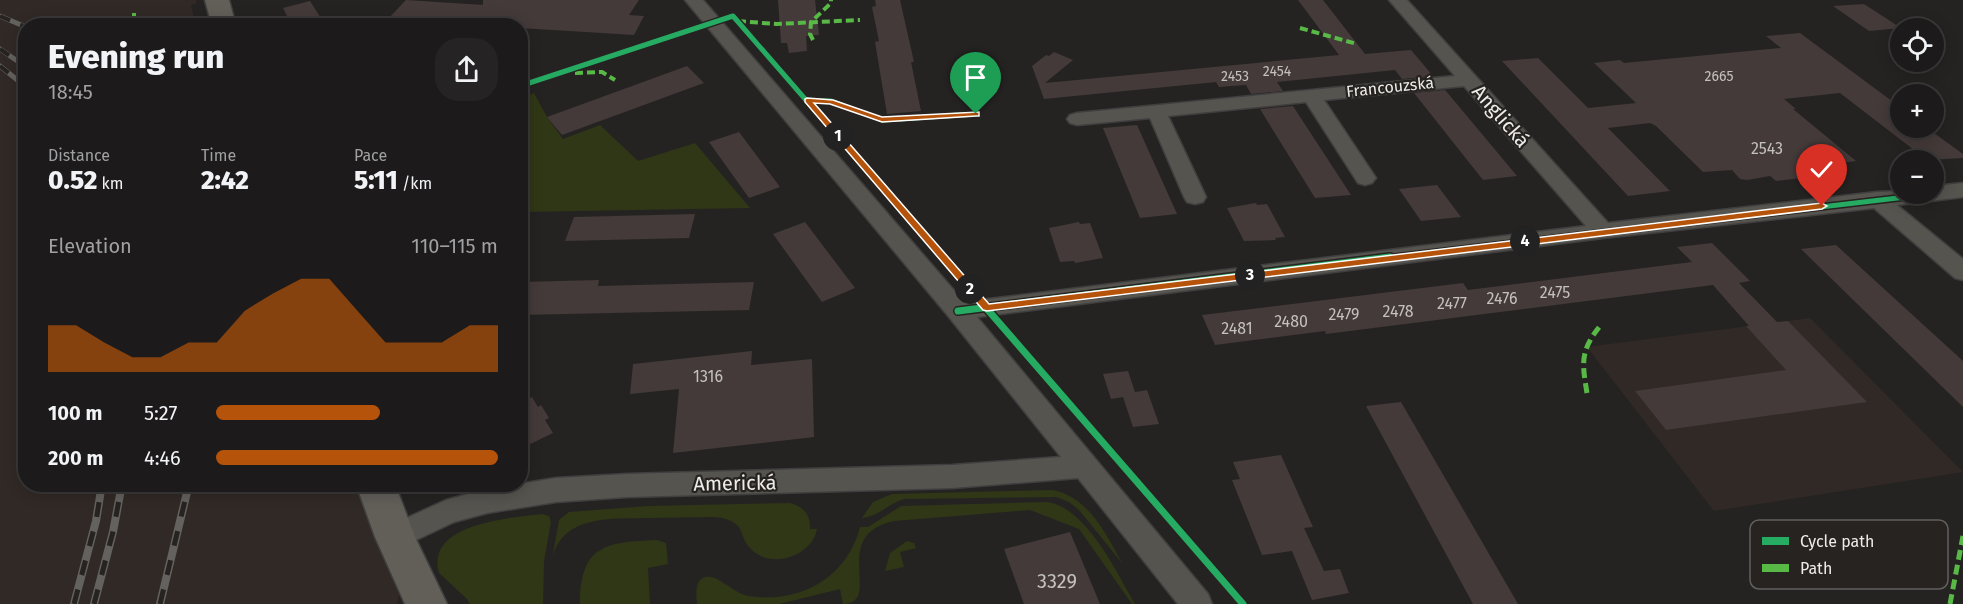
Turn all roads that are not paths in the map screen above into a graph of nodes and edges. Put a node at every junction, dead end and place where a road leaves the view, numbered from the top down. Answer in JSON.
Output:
{"nodes":[{"id":1,"x":217,"y":0,"type":"edge"},
{"id":2,"x":694,"y":0,"type":"edge"},
{"id":3,"x":1398,"y":0,"type":"edge"},
{"id":4,"x":222,"y":18,"type":"edge"},
{"id":5,"x":1469,"y":80,"type":"junction"},
{"id":6,"x":1311,"y":95,"type":"junction"},
{"id":7,"x":1156,"y":110,"type":"junction"},
{"id":8,"x":1077,"y":118,"type":"dead end"},
{"id":9,"x":1365,"y":178,"type":"dead end"},
{"id":10,"x":1963,"y":190,"type":"edge"},
{"id":11,"x":1944,"y":192,"type":"edge"},
{"id":12,"x":1195,"y":197,"type":"dead end"},
{"id":13,"x":1890,"y":198,"type":"edge"},
{"id":14,"x":1877,"y":200,"type":"junction"},
{"id":15,"x":1603,"y":231,"type":"junction"},
{"id":16,"x":1963,"y":272,"type":"edge"},
{"id":17,"x":958,"y":311,"type":"junction"},
{"id":18,"x":1083,"y":466,"type":"junction"},
{"id":19,"x":378,"y":492,"type":"edge"},
{"id":20,"x":395,"y":537,"type":"junction"},
{"id":21,"x":426,"y":604,"type":"edge"},
{"id":22,"x":1197,"y":604,"type":"edge"}],
"edges":[{"from":1,"to":4,"type":"street"},
{"from":2,"to":17,"type":"street"},
{"from":3,"to":5,"type":"street","name":"Anglická"},
{"from":5,"to":6,"type":"street","name":"Francouzská"},
{"from":5,"to":15,"type":"street","name":"Anglická"},
{"from":6,"to":7,"type":"street","name":"Francouzská"},
{"from":6,"to":9,"type":"street","name":"Francouzská"},
{"from":7,"to":8,"type":"street","name":"Francouzská"},
{"from":7,"to":12,"type":"street"},
{"from":10,"to":11,"type":"street"},
{"from":13,"to":14,"type":"street"},
{"from":14,"to":15,"type":"street"},
{"from":14,"to":16,"type":"street"},
{"from":15,"to":17,"type":"street"},
{"from":17,"to":18,"type":"street"},
{"from":18,"to":20,"type":"street","name":"Americká"},
{"from":18,"to":22,"type":"street"},
{"from":19,"to":20,"type":"street"},
{"from":20,"to":21,"type":"street"}]}
